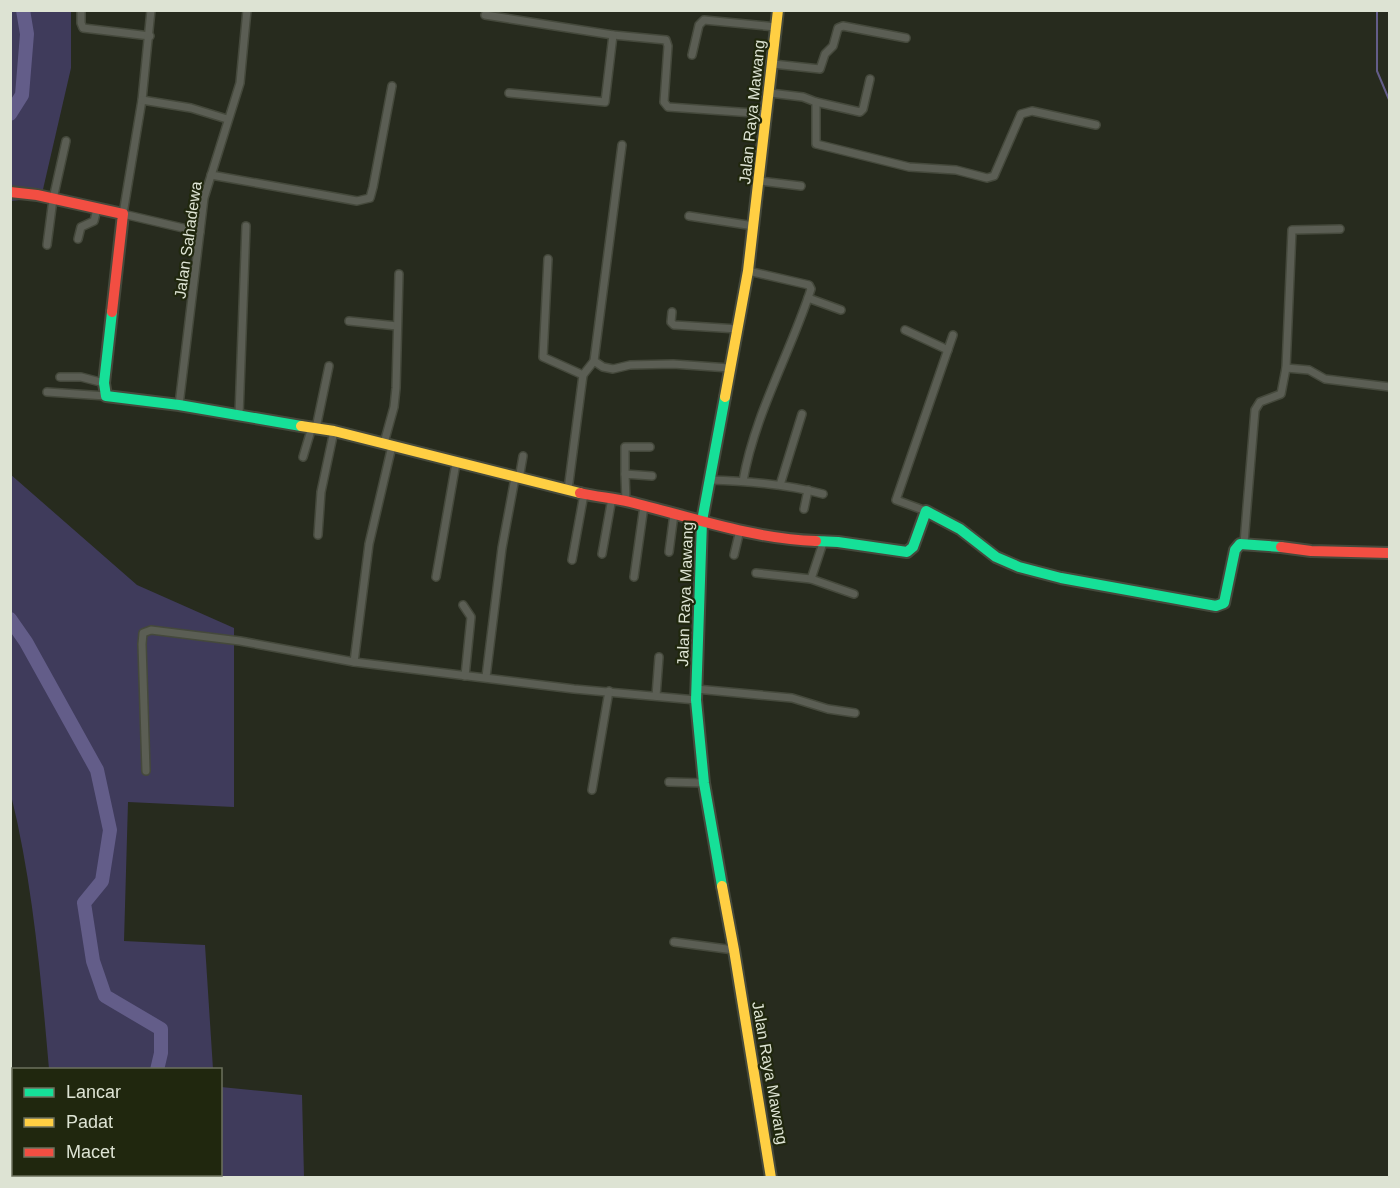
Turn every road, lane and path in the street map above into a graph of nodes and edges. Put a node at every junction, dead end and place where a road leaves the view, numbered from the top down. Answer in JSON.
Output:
{"nodes":[{"id":1,"x":81,"y":10,"type":"edge"},
{"id":2,"x":151,"y":10,"type":"edge"},
{"id":3,"x":247,"y":10,"type":"edge"},
{"id":4,"x":778,"y":10,"type":"edge"},
{"id":5,"x":485,"y":15,"type":"dead end"},
{"id":6,"x":776,"y":27,"type":"junction"},
{"id":7,"x":613,"y":35,"type":"junction"},
{"id":8,"x":150,"y":36,"type":"junction"},
{"id":9,"x":906,"y":38,"type":"dead end"},
{"id":10,"x":692,"y":55,"type":"dead end"},
{"id":11,"x":773,"y":64,"type":"junction"},
{"id":12,"x":870,"y":79,"type":"dead end"},
{"id":13,"x":392,"y":86,"type":"dead end"},
{"id":14,"x":509,"y":93,"type":"dead end"},
{"id":15,"x":770,"y":93,"type":"junction"},
{"id":16,"x":142,"y":100,"type":"junction"},
{"id":17,"x":816,"y":102,"type":"junction"},
{"id":18,"x":767,"y":114,"type":"junction"},
{"id":19,"x":227,"y":119,"type":"junction"},
{"id":20,"x":1096,"y":125,"type":"dead end"},
{"id":21,"x":66,"y":141,"type":"dead end"},
{"id":22,"x":622,"y":145,"type":"dead end"},
{"id":23,"x":211,"y":175,"type":"junction"},
{"id":24,"x":759,"y":181,"type":"junction"},
{"id":25,"x":801,"y":186,"type":"dead end"},
{"id":26,"x":10,"y":192,"type":"edge"},
{"id":27,"x":53,"y":199,"type":"junction"},
{"id":28,"x":97,"y":208,"type":"junction"},
{"id":29,"x":123,"y":214,"type":"junction"},
{"id":30,"x":689,"y":216,"type":"dead end"},
{"id":31,"x":246,"y":226,"type":"dead end"},
{"id":32,"x":754,"y":226,"type":"junction"},
{"id":33,"x":1340,"y":229,"type":"dead end"},
{"id":34,"x":200,"y":232,"type":"junction"},
{"id":35,"x":78,"y":239,"type":"dead end"},
{"id":36,"x":47,"y":245,"type":"dead end"},
{"id":37,"x":548,"y":259,"type":"dead end"},
{"id":38,"x":748,"y":271,"type":"junction"},
{"id":39,"x":399,"y":273,"type":"dead end"},
{"id":40,"x":808,"y":298,"type":"junction"},
{"id":41,"x":841,"y":310,"type":"dead end"},
{"id":42,"x":672,"y":312,"type":"dead end"},
{"id":43,"x":349,"y":321,"type":"dead end"},
{"id":44,"x":397,"y":326,"type":"junction"},
{"id":45,"x":738,"y":329,"type":"junction"},
{"id":46,"x":905,"y":330,"type":"dead end"},
{"id":47,"x":953,"y":335,"type":"dead end"},
{"id":48,"x":948,"y":350,"type":"junction"},
{"id":49,"x":594,"y":361,"type":"junction"},
{"id":50,"x":329,"y":366,"type":"dead end"},
{"id":51,"x":729,"y":368,"type":"junction"},
{"id":52,"x":1286,"y":368,"type":"junction"},
{"id":53,"x":583,"y":375,"type":"junction"},
{"id":54,"x":60,"y":377,"type":"dead end"},
{"id":55,"x":104,"y":383,"type":"junction"},
{"id":56,"x":1389,"y":387,"type":"edge"},
{"id":57,"x":48,"y":392,"type":"dead end"},
{"id":58,"x":106,"y":396,"type":"junction"},
{"id":59,"x":179,"y":405,"type":"junction"},
{"id":60,"x":802,"y":414,"type":"dead end"},
{"id":61,"x":239,"y":415,"type":"junction"},
{"id":62,"x":314,"y":428,"type":"junction"},
{"id":63,"x":334,"y":432,"type":"junction"},
{"id":64,"x":388,"y":445,"type":"junction"},
{"id":65,"x":650,"y":447,"type":"dead end"},
{"id":66,"x":523,"y":456,"type":"dead end"},
{"id":67,"x":303,"y":457,"type":"dead end"},
{"id":68,"x":456,"y":463,"type":"junction"},
{"id":69,"x":625,"y":474,"type":"junction"},
{"id":70,"x":652,"y":476,"type":"dead end"},
{"id":71,"x":517,"y":478,"type":"junction"},
{"id":72,"x":709,"y":480,"type":"junction"},
{"id":73,"x":743,"y":481,"type":"junction"},
{"id":74,"x":780,"y":485,"type":"junction"},
{"id":75,"x":568,"y":490,"type":"junction"},
{"id":76,"x":808,"y":490,"type":"junction"},
{"id":77,"x":584,"y":494,"type":"junction"},
{"id":78,"x":823,"y":494,"type":"dead end"},
{"id":79,"x":612,"y":498,"type":"junction"},
{"id":80,"x":626,"y":501,"type":"junction"},
{"id":81,"x":644,"y":506,"type":"junction"},
{"id":82,"x":804,"y":509,"type":"dead end"},
{"id":83,"x":926,"y":512,"type":"junction"},
{"id":84,"x":674,"y":513,"type":"junction"},
{"id":85,"x":702,"y":521,"type":"junction"},
{"id":86,"x":740,"y":530,"type":"junction"},
{"id":87,"x":318,"y":536,"type":"dead end"},
{"id":88,"x":824,"y":540,"type":"junction"},
{"id":89,"x":1244,"y":543,"type":"junction"},
{"id":90,"x":669,"y":552,"type":"dead end"},
{"id":91,"x":1389,"y":553,"type":"edge"},
{"id":92,"x":602,"y":554,"type":"dead end"},
{"id":93,"x":734,"y":555,"type":"dead end"},
{"id":94,"x":572,"y":560,"type":"dead end"},
{"id":95,"x":756,"y":573,"type":"dead end"},
{"id":96,"x":436,"y":577,"type":"dead end"},
{"id":97,"x":634,"y":577,"type":"dead end"},
{"id":98,"x":811,"y":579,"type":"junction"},
{"id":99,"x":854,"y":594,"type":"dead end"},
{"id":100,"x":463,"y":605,"type":"dead end"},
{"id":101,"x":659,"y":657,"type":"dead end"},
{"id":102,"x":354,"y":662,"type":"junction"},
{"id":103,"x":465,"y":676,"type":"junction"},
{"id":104,"x":486,"y":677,"type":"junction"},
{"id":105,"x":609,"y":691,"type":"junction"},
{"id":106,"x":696,"y":694,"type":"junction"},
{"id":107,"x":656,"y":696,"type":"junction"},
{"id":108,"x":855,"y":713,"type":"dead end"},
{"id":109,"x":146,"y":771,"type":"dead end"},
{"id":110,"x":669,"y":782,"type":"dead end"},
{"id":111,"x":704,"y":783,"type":"junction"},
{"id":112,"x":592,"y":790,"type":"dead end"},
{"id":113,"x":674,"y":942,"type":"dead end"},
{"id":114,"x":734,"y":950,"type":"junction"},
{"id":115,"x":771,"y":1178,"type":"edge"}],
"edges":[{"from":1,"to":8,"type":"street"},
{"from":2,"to":8,"type":"street"},
{"from":3,"to":19,"type":"street","name":"Jalan Sahadewa"},
{"from":4,"to":6,"type":"street","name":"Jalan Raya Mawang"},
{"from":5,"to":7,"type":"street"},
{"from":6,"to":10,"type":"street"},
{"from":6,"to":11,"type":"street","name":"Jalan Raya Mawang"},
{"from":7,"to":14,"type":"street"},
{"from":7,"to":18,"type":"street"},
{"from":8,"to":16,"type":"street"},
{"from":9,"to":11,"type":"street"},
{"from":11,"to":15,"type":"street","name":"Jalan Raya Mawang"},
{"from":12,"to":17,"type":"street"},
{"from":13,"to":23,"type":"street"},
{"from":15,"to":17,"type":"street"},
{"from":15,"to":18,"type":"street","name":"Jalan Raya Mawang"},
{"from":16,"to":19,"type":"street"},
{"from":16,"to":29,"type":"street"},
{"from":17,"to":20,"type":"street"},
{"from":18,"to":24,"type":"street","name":"Jalan Raya Mawang"},
{"from":19,"to":23,"type":"street","name":"Jalan Sahadewa"},
{"from":21,"to":27,"type":"street"},
{"from":22,"to":49,"type":"street"},
{"from":23,"to":34,"type":"street","name":"Jalan Sahadewa"},
{"from":24,"to":25,"type":"street"},
{"from":24,"to":32,"type":"street","name":"Jalan Raya Mawang"},
{"from":26,"to":27,"type":"street"},
{"from":27,"to":28,"type":"street"},
{"from":27,"to":36,"type":"street"},
{"from":28,"to":29,"type":"street"},
{"from":28,"to":35,"type":"street"},
{"from":29,"to":34,"type":"street"},
{"from":29,"to":55,"type":"street"},
{"from":30,"to":32,"type":"street"},
{"from":31,"to":61,"type":"street"},
{"from":32,"to":38,"type":"street","name":"Jalan Raya Mawang"},
{"from":33,"to":52,"type":"street"},
{"from":34,"to":59,"type":"street","name":"Jalan Sahadewa"},
{"from":37,"to":53,"type":"street"},
{"from":38,"to":40,"type":"street"},
{"from":38,"to":45,"type":"street","name":"Jalan Raya Mawang"},
{"from":39,"to":44,"type":"street"},
{"from":40,"to":41,"type":"street"},
{"from":40,"to":73,"type":"street"},
{"from":42,"to":45,"type":"street"},
{"from":43,"to":44,"type":"street"},
{"from":44,"to":64,"type":"street"},
{"from":45,"to":51,"type":"street","name":"Jalan Raya Mawang"},
{"from":46,"to":48,"type":"street"},
{"from":47,"to":48,"type":"street"},
{"from":48,"to":83,"type":"street"},
{"from":49,"to":51,"type":"street"},
{"from":49,"to":53,"type":"street"},
{"from":50,"to":62,"type":"street"},
{"from":51,"to":72,"type":"street","name":"Jalan Raya Mawang"},
{"from":52,"to":56,"type":"street"},
{"from":52,"to":89,"type":"street"},
{"from":53,"to":75,"type":"street"},
{"from":54,"to":55,"type":"street"},
{"from":55,"to":58,"type":"street"},
{"from":57,"to":58,"type":"street"},
{"from":58,"to":59,"type":"street"},
{"from":59,"to":61,"type":"street"},
{"from":60,"to":74,"type":"street"},
{"from":61,"to":62,"type":"street"},
{"from":62,"to":63,"type":"street"},
{"from":62,"to":67,"type":"street"},
{"from":63,"to":64,"type":"street"},
{"from":63,"to":87,"type":"street"},
{"from":64,"to":68,"type":"street"},
{"from":64,"to":102,"type":"street"},
{"from":65,"to":69,"type":"street"},
{"from":66,"to":71,"type":"street"},
{"from":68,"to":71,"type":"street"},
{"from":68,"to":96,"type":"street"},
{"from":69,"to":70,"type":"street"},
{"from":69,"to":80,"type":"street"},
{"from":71,"to":75,"type":"street"},
{"from":71,"to":104,"type":"street"},
{"from":72,"to":73,"type":"street"},
{"from":72,"to":85,"type":"street","name":"Jalan Raya Mawang"},
{"from":73,"to":74,"type":"street"},
{"from":74,"to":76,"type":"street"},
{"from":75,"to":77,"type":"street"},
{"from":76,"to":78,"type":"street"},
{"from":76,"to":82,"type":"street"},
{"from":77,"to":79,"type":"street"},
{"from":77,"to":94,"type":"street"},
{"from":79,"to":80,"type":"street"},
{"from":79,"to":92,"type":"street"},
{"from":80,"to":81,"type":"street"},
{"from":81,"to":84,"type":"street"},
{"from":81,"to":97,"type":"street"},
{"from":83,"to":88,"type":"street"},
{"from":83,"to":89,"type":"street"},
{"from":84,"to":85,"type":"street"},
{"from":84,"to":90,"type":"street"},
{"from":85,"to":86,"type":"street"},
{"from":85,"to":106,"type":"street","name":"Jalan Raya Mawang"},
{"from":86,"to":88,"type":"street"},
{"from":86,"to":93,"type":"street"},
{"from":88,"to":98,"type":"street"},
{"from":89,"to":91,"type":"street"},
{"from":95,"to":98,"type":"street"},
{"from":98,"to":99,"type":"street"},
{"from":100,"to":103,"type":"street"},
{"from":101,"to":107,"type":"street"},
{"from":102,"to":103,"type":"street"},
{"from":102,"to":109,"type":"street"},
{"from":103,"to":104,"type":"street"},
{"from":104,"to":105,"type":"street"},
{"from":105,"to":107,"type":"street"},
{"from":105,"to":112,"type":"street"},
{"from":106,"to":107,"type":"street"},
{"from":106,"to":108,"type":"street"},
{"from":106,"to":111,"type":"street","name":"Jalan Raya Mawang"},
{"from":110,"to":111,"type":"street"},
{"from":111,"to":114,"type":"street","name":"Jalan Raya Mawang"},
{"from":113,"to":114,"type":"street"},
{"from":114,"to":115,"type":"street","name":"Jalan Raya Mawang"}]}
